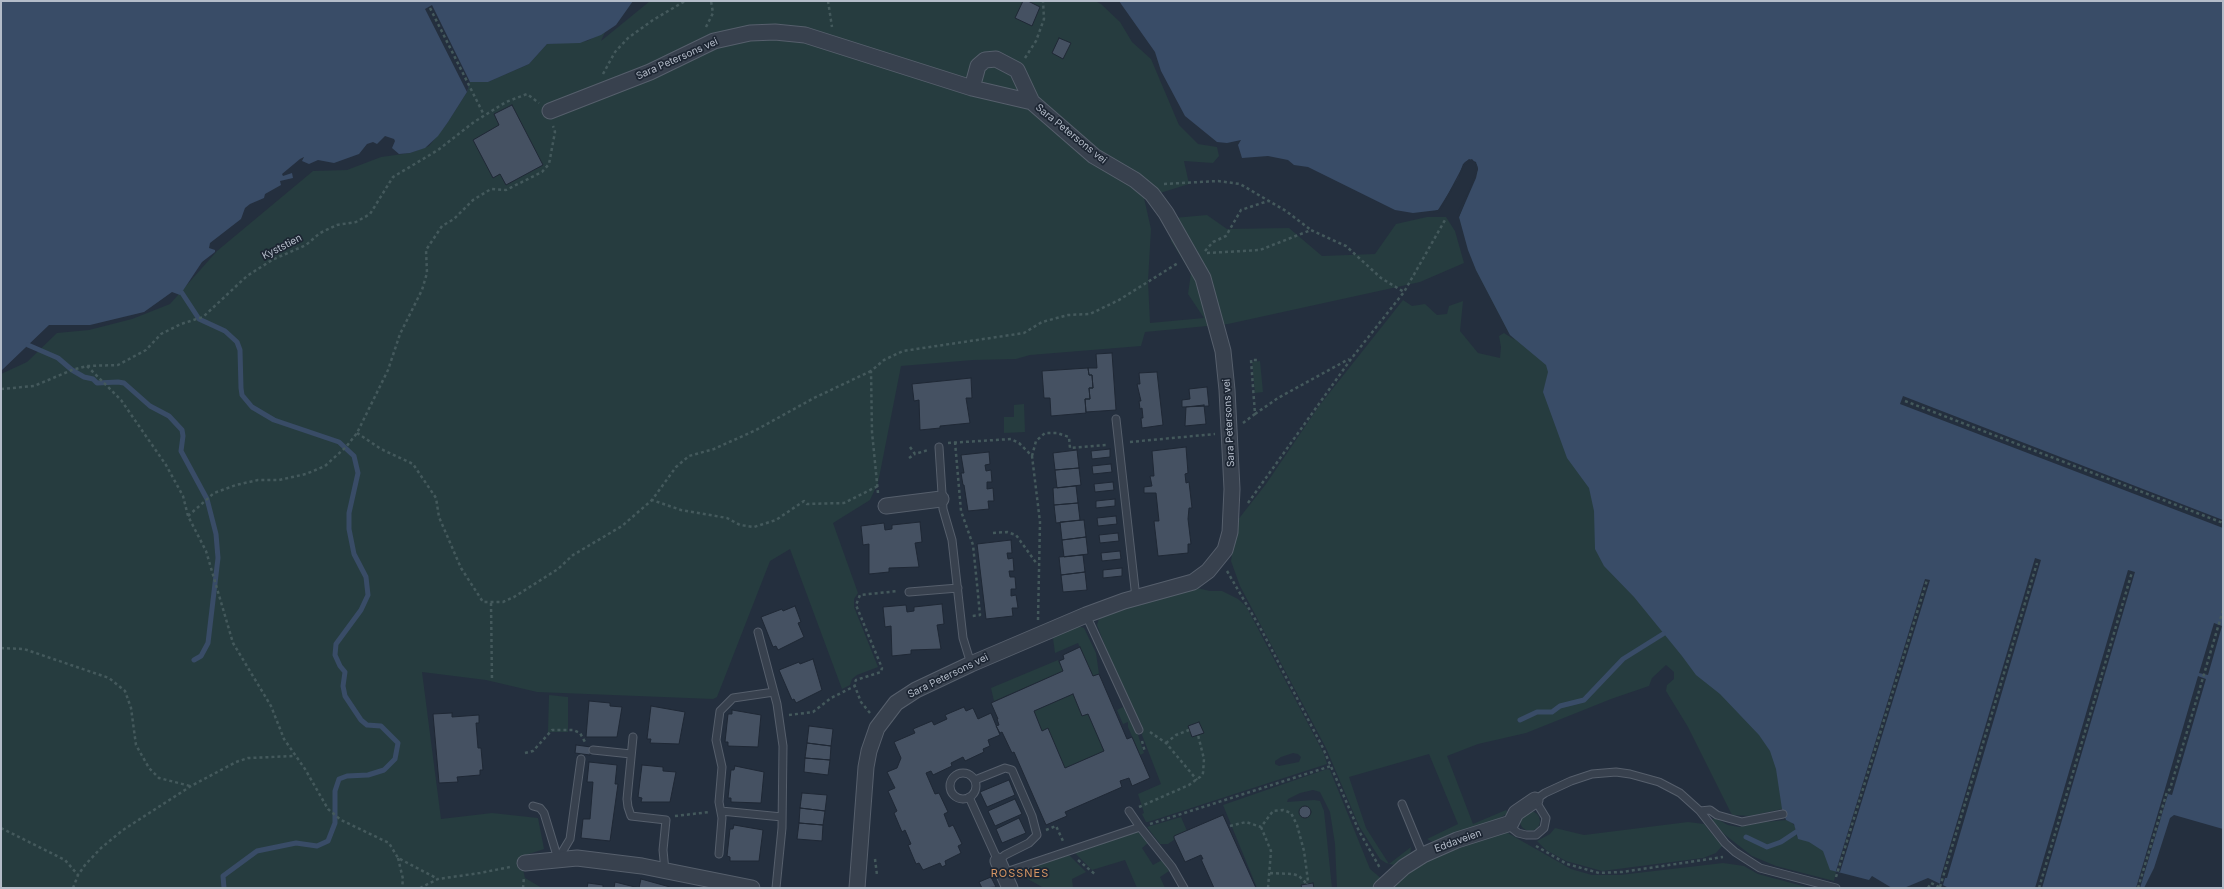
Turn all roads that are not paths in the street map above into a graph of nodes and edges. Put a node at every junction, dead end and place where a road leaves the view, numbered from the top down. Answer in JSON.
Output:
{"nodes":[{"id":1,"x":972,"y":88,"type":"junction"},
{"id":2,"x":1032,"y":102,"type":"junction"},
{"id":3,"x":550,"y":111,"type":"road end"},
{"id":4,"x":1116,"y":419,"type":"dead end"},
{"id":5,"x":939,"y":447,"type":"dead end"},
{"id":6,"x":941,"y":499,"type":"junction"},
{"id":7,"x":886,"y":506,"type":"road end"},
{"id":8,"x":958,"y":588,"type":"junction"},
{"id":9,"x":908,"y":592,"type":"road end"},
{"id":10,"x":1136,"y":598,"type":"junction"},
{"id":11,"x":1086,"y":615,"type":"junction"},
{"id":12,"x":758,"y":632,"type":"dead end"},
{"id":13,"x":971,"y":664,"type":"junction"},
{"id":14,"x":774,"y":692,"type":"junction"},
{"id":15,"x":1139,"y":730,"type":"road end"},
{"id":16,"x":633,"y":737,"type":"dead end"},
{"id":17,"x":593,"y":750,"type":"road end"},
{"id":18,"x":631,"y":754,"type":"junction"},
{"id":19,"x":581,"y":759,"type":"dead end"},
{"id":20,"x":975,"y":780,"type":"junction"},
{"id":21,"x":968,"y":797,"type":"junction"},
{"id":22,"x":1535,"y":800,"type":"junction"},
{"id":23,"x":1402,"y":804,"type":"dead end"},
{"id":24,"x":533,"y":806,"type":"dead end"},
{"id":25,"x":721,"y":811,"type":"junction"},
{"id":26,"x":1129,"y":811,"type":"road end"},
{"id":27,"x":1700,"y":811,"type":"junction"},
{"id":28,"x":1783,"y":814,"type":"dead end"},
{"id":29,"x":782,"y":816,"type":"junction"},
{"id":30,"x":1511,"y":823,"type":"junction"},
{"id":31,"x":1140,"y":827,"type":"junction"},
{"id":32,"x":719,"y":854,"type":"dead end"},
{"id":33,"x":1423,"y":855,"type":"junction"},
{"id":34,"x":558,"y":859,"type":"junction"},
{"id":35,"x":524,"y":863,"type":"road end"},
{"id":36,"x":1001,"y":867,"type":"junction"},
{"id":37,"x":665,"y":871,"type":"junction"},
{"id":38,"x":1385,"y":884,"type":"edge"},
{"id":39,"x":752,"y":888,"type":"edge"},
{"id":40,"x":776,"y":888,"type":"edge"},
{"id":41,"x":857,"y":888,"type":"edge"},
{"id":42,"x":1010,"y":888,"type":"edge"},
{"id":43,"x":1184,"y":888,"type":"edge"},
{"id":44,"x":1835,"y":888,"type":"edge"}],
"edges":[{"from":1,"to":2,"type":"street","name":"Sara Petersons vei"},
{"from":1,"to":2,"type":"street"},
{"from":1,"to":3,"type":"street","name":"Sara Petersons vei"},
{"from":2,"to":10,"type":"street","name":"Sara Petersons vei"},
{"from":4,"to":10,"type":"lane"},
{"from":5,"to":6,"type":"lane"},
{"from":6,"to":7,"type":"street"},
{"from":6,"to":8,"type":"lane"},
{"from":8,"to":9,"type":"lane"},
{"from":8,"to":13,"type":"lane"},
{"from":10,"to":11,"type":"street","name":"Sara Petersons vei"},
{"from":11,"to":13,"type":"street","name":"Sara Petersons vei"},
{"from":11,"to":15,"type":"lane"},
{"from":12,"to":14,"type":"lane"},
{"from":13,"to":41,"type":"street","name":"Sara Petersons vei"},
{"from":14,"to":25,"type":"lane"},
{"from":14,"to":29,"type":"lane"},
{"from":16,"to":18,"type":"lane"},
{"from":17,"to":18,"type":"lane"},
{"from":18,"to":37,"type":"lane"},
{"from":19,"to":34,"type":"lane"},
{"from":20,"to":21,"type":"lane"},
{"from":20,"to":21,"type":"lane"},
{"from":20,"to":36,"type":"lane"},
{"from":21,"to":36,"type":"lane"},
{"from":22,"to":27,"type":"lane"},
{"from":22,"to":30,"type":"street"},
{"from":22,"to":30,"type":"lane"},
{"from":23,"to":33,"type":"lane"},
{"from":24,"to":34,"type":"lane"},
{"from":25,"to":29,"type":"lane"},
{"from":25,"to":32,"type":"lane"},
{"from":26,"to":31,"type":"lane"},
{"from":27,"to":28,"type":"lane"},
{"from":27,"to":44,"type":"lane"},
{"from":29,"to":40,"type":"lane"},
{"from":30,"to":33,"type":"street","name":"Eddaveien"},
{"from":31,"to":36,"type":"lane"},
{"from":31,"to":43,"type":"lane"},
{"from":33,"to":38,"type":"street","name":"Eddaveien"},
{"from":34,"to":35,"type":"street"},
{"from":34,"to":37,"type":"street"},
{"from":36,"to":42,"type":"street"},
{"from":37,"to":39,"type":"street"}]}
